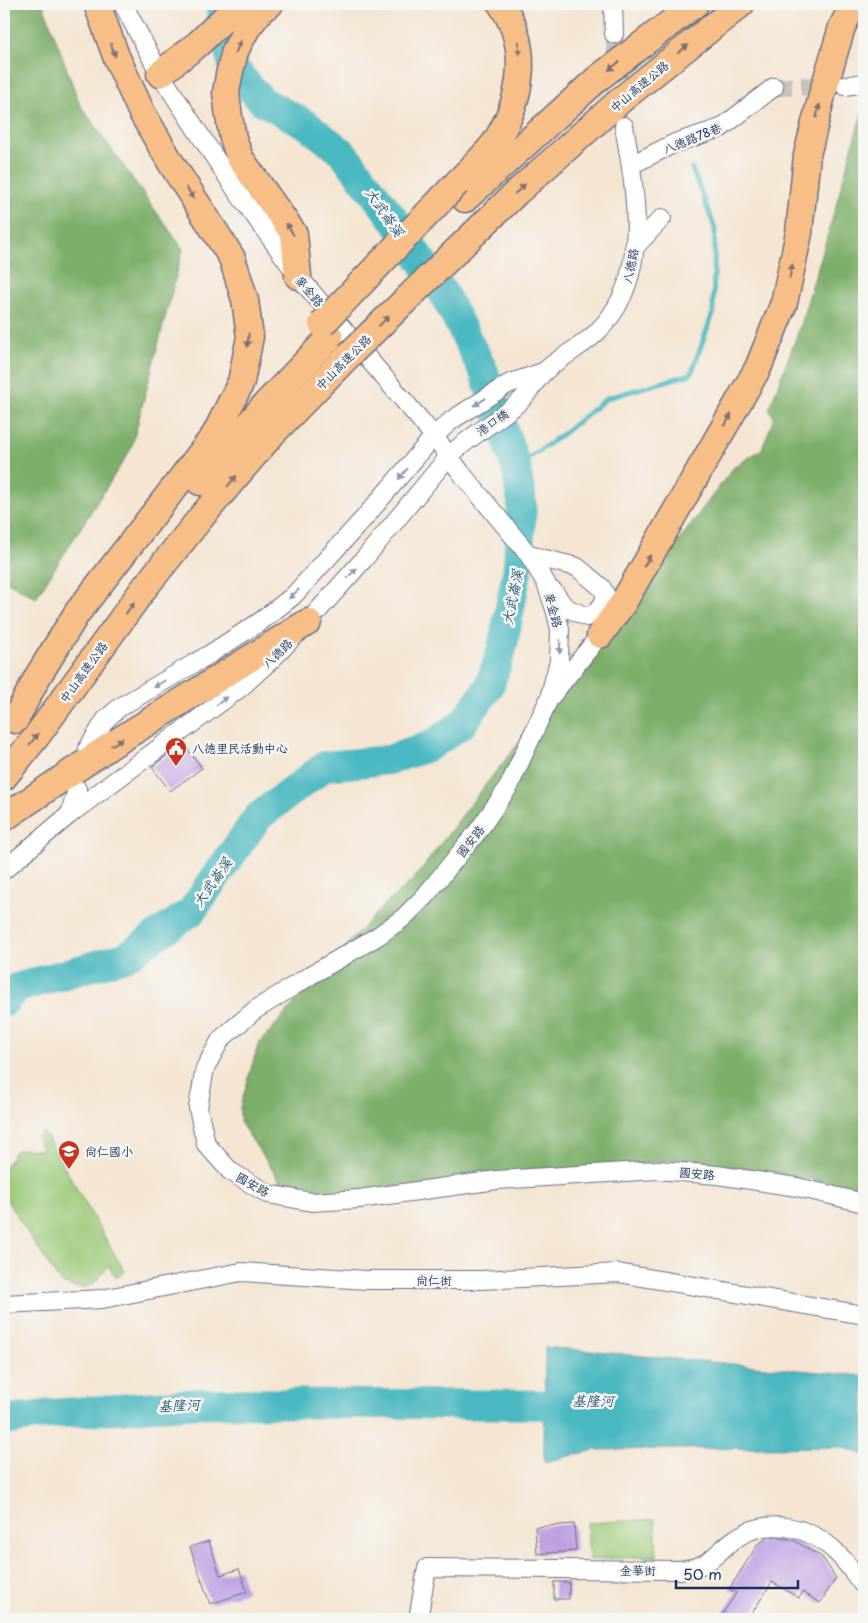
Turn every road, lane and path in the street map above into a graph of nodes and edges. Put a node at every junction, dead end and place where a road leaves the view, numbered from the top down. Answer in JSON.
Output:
{"nodes":[{"id":1,"x":97,"y":4,"type":"edge"},
{"id":2,"x":123,"y":4,"type":"edge"},
{"id":3,"x":501,"y":4,"type":"edge"},
{"id":4,"x":613,"y":4,"type":"edge"},
{"id":5,"x":695,"y":4,"type":"edge"},
{"id":6,"x":741,"y":4,"type":"edge"},
{"id":7,"x":854,"y":4,"type":"edge"},
{"id":8,"x":257,"y":5,"type":"edge"},
{"id":9,"x":614,"y":34,"type":"tunnel mouth"},
{"id":10,"x":160,"y":74,"type":"junction"},
{"id":11,"x":864,"y":83,"type":"edge"},
{"id":12,"x":845,"y":86,"type":"tunnel mouth"},
{"id":13,"x":774,"y":87,"type":"tunnel mouth"},
{"id":14,"x":624,"y":126,"type":"tunnel mouth"},
{"id":15,"x":631,"y":165,"type":"junction"},
{"id":16,"x":461,"y":191,"type":"junction"},
{"id":17,"x":662,"y":218,"type":"dead end"},
{"id":18,"x":634,"y":248,"type":"junction"},
{"id":19,"x":298,"y":276,"type":"junction"},
{"id":20,"x":544,"y":371,"type":"junction"},
{"id":21,"x":434,"y":436,"type":"junction"},
{"id":22,"x":449,"y":456,"type":"junction"},
{"id":23,"x":529,"y":555,"type":"junction"},
{"id":24,"x":546,"y":583,"type":"junction"},
{"id":25,"x":604,"y":613,"type":"junction"},
{"id":26,"x":308,"y":622,"type":"junction"},
{"id":27,"x":549,"y":698,"type":"junction"},
{"id":28,"x":9,"y":727,"type":"edge"},
{"id":29,"x":88,"y":748,"type":"dead end"},
{"id":30,"x":4,"y":777,"type":"edge"},
{"id":31,"x":77,"y":789,"type":"dead end"},
{"id":32,"x":70,"y":814,"type":"junction"},
{"id":33,"x":4,"y":818,"type":"edge"},
{"id":34,"x":4,"y":868,"type":"edge"},
{"id":35,"x":864,"y":1203,"type":"edge"},
{"id":36,"x":4,"y":1304,"type":"edge"},
{"id":37,"x":864,"y":1314,"type":"edge"},
{"id":38,"x":864,"y":1586,"type":"edge"},
{"id":39,"x":418,"y":1619,"type":"edge"}],
"edges":[{"from":1,"to":28,"type":"highway","one_way":true},
{"from":2,"to":10,"type":"street","name":"麥金路"},
{"from":3,"to":16,"type":"highway","one_way":true},
{"from":4,"to":9,"type":"street"},
{"from":5,"to":16,"type":"highway","name":"中山高速公路","one_way":true},
{"from":30,"to":6,"type":"highway","name":"中山高速公路","one_way":true,"bridge":true},
{"from":25,"to":7,"type":"highway","one_way":true},
{"from":8,"to":10,"type":"highway"},
{"from":19,"to":8,"type":"highway","one_way":true},
{"from":10,"to":19,"type":"street","name":"麥金路"},
{"from":11,"to":12,"type":"street"},
{"from":13,"to":15,"type":"street","name":"八德路78巷"},
{"from":14,"to":15,"type":"street","name":"八德路"},
{"from":15,"to":18,"type":"street","name":"八德路"},
{"from":16,"to":28,"type":"highway","name":"中山高速公路"},
{"from":17,"to":18,"type":"street"},
{"from":18,"to":20,"type":"street","name":"八德路"},
{"from":19,"to":21,"type":"street","name":"麥金路"},
{"from":20,"to":21,"type":"street","name":"港口橋","one_way":true},
{"from":20,"to":22,"type":"street","name":"港口橋"},
{"from":21,"to":22,"type":"street","name":"麥金路"},
{"from":21,"to":29,"type":"street","one_way":true},
{"from":22,"to":23,"type":"street","name":"麥金路"},
{"from":26,"to":22,"type":"street","name":"八德路","one_way":true},
{"from":23,"to":24,"type":"street","name":"麥金路"},
{"from":23,"to":25,"type":"street"},
{"from":24,"to":25,"type":"street"},
{"from":24,"to":27,"type":"street","name":"麥金路","one_way":true},
{"from":25,"to":27,"type":"street","name":"國安路"},
{"from":32,"to":26,"type":"street","name":"八德路","one_way":true},
{"from":33,"to":26,"type":"highway","one_way":true},
{"from":27,"to":35,"type":"street","name":"國安路"},
{"from":31,"to":32,"type":"street"},
{"from":32,"to":34,"type":"street","name":"八德路"},
{"from":36,"to":37,"type":"street","name":"尚仁街"},
{"from":38,"to":39,"type":"street","name":"金華街"}]}
